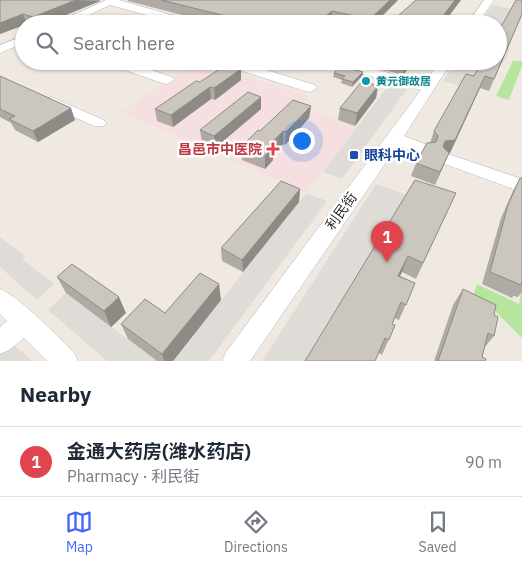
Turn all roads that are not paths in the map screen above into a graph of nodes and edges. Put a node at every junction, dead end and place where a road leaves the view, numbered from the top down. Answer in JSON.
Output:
{"nodes":[{"id":1,"x":489,"y":0,"type":"edge"},
{"id":2,"x":112,"y":1,"type":"edge"},
{"id":3,"x":79,"y":15,"type":"edge"},
{"id":4,"x":161,"y":15,"type":"edge"},
{"id":5,"x":478,"y":15,"type":"edge"},
{"id":6,"x":15,"y":43,"type":"edge"},
{"id":7,"x":0,"y":49,"type":"edge"},
{"id":8,"x":138,"y":70,"type":"edge"},
{"id":9,"x":253,"y":70,"type":"edge"},
{"id":10,"x":363,"y":70,"type":"edge"},
{"id":11,"x":440,"y":70,"type":"edge"},
{"id":12,"x":167,"y":80,"type":"dead end"},
{"id":13,"x":310,"y":88,"type":"dead end"},
{"id":14,"x":429,"y":88,"type":"junction"},
{"id":15,"x":37,"y":95,"type":"edge"},
{"id":16,"x":99,"y":123,"type":"dead end"},
{"id":17,"x":394,"y":138,"type":"junction"},
{"id":18,"x":424,"y":150,"type":"edge"},
{"id":19,"x":448,"y":158,"type":"edge"},
{"id":20,"x":522,"y":186,"type":"edge"},
{"id":21,"x":0,"y":299,"type":"edge"},
{"id":22,"x":25,"y":322,"type":"junction"},
{"id":23,"x":0,"y":342,"type":"edge"},
{"id":24,"x":65,"y":361,"type":"edge"},
{"id":25,"x":235,"y":361,"type":"edge"}],
"edges":[{"from":1,"to":5,"type":"street"},
{"from":2,"to":3,"type":"street"},
{"from":2,"to":4,"type":"street"},
{"from":6,"to":7,"type":"street"},
{"from":8,"to":12,"type":"street"},
{"from":9,"to":13,"type":"street"},
{"from":10,"to":14,"type":"street"},
{"from":11,"to":14,"type":"street","name":"利民街"},
{"from":14,"to":17,"type":"street","name":"利民街"},
{"from":15,"to":16,"type":"street"},
{"from":17,"to":18,"type":"street"},
{"from":17,"to":25,"type":"street","name":"利民街"},
{"from":19,"to":20,"type":"street"},
{"from":21,"to":22,"type":"street"},
{"from":22,"to":23,"type":"street"},
{"from":22,"to":24,"type":"street"}]}
